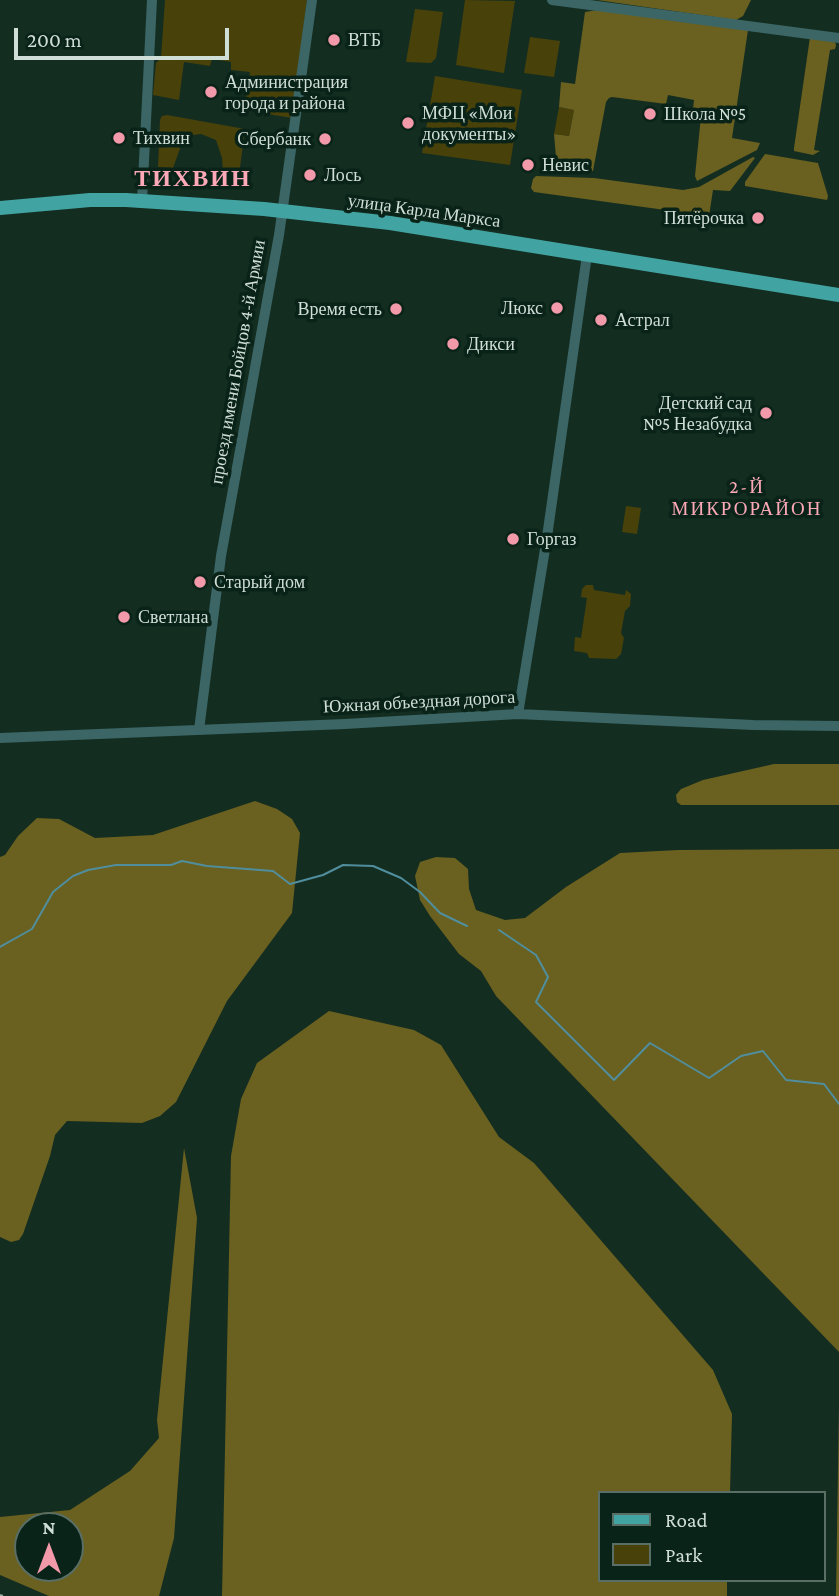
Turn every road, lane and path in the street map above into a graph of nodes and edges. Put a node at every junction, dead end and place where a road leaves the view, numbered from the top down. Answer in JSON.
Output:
{"nodes":[{"id":1,"x":152,"y":0,"type":"edge"},
{"id":2,"x":312,"y":0,"type":"edge"},
{"id":3,"x":552,"y":0,"type":"edge"},
{"id":4,"x":839,"y":38,"type":"edge"},
{"id":5,"x":142,"y":201,"type":"junction"},
{"id":6,"x":0,"y":208,"type":"edge"},
{"id":7,"x":282,"y":212,"type":"junction"},
{"id":8,"x":587,"y":255,"type":"junction"},
{"id":9,"x":839,"y":295,"type":"edge"},
{"id":10,"x":518,"y":714,"type":"junction"},
{"id":11,"x":839,"y":726,"type":"edge"},
{"id":12,"x":199,"y":730,"type":"junction"},
{"id":13,"x":0,"y":738,"type":"edge"}],
"edges":[{"from":1,"to":5,"type":"street"},
{"from":2,"to":7,"type":"street","name":"проезд имени Бойцов 4-й Армии"},
{"from":3,"to":4,"type":"street"},
{"from":5,"to":6,"type":"main road","name":"улица Карла Маркса"},
{"from":5,"to":7,"type":"main road","name":"улица Карла Маркса"},
{"from":7,"to":8,"type":"main road","name":"улица Карла Маркса"},
{"from":7,"to":12,"type":"street","name":"проезд имени Бойцов 4-й Армии"},
{"from":8,"to":9,"type":"main road","name":"улица Карла Маркса"},
{"from":8,"to":10,"type":"street"},
{"from":10,"to":11,"type":"street","name":"Южная объездная дорога"},
{"from":10,"to":12,"type":"street","name":"Южная объездная дорога"},
{"from":12,"to":13,"type":"street","name":"Южная объездная дорога"}]}
